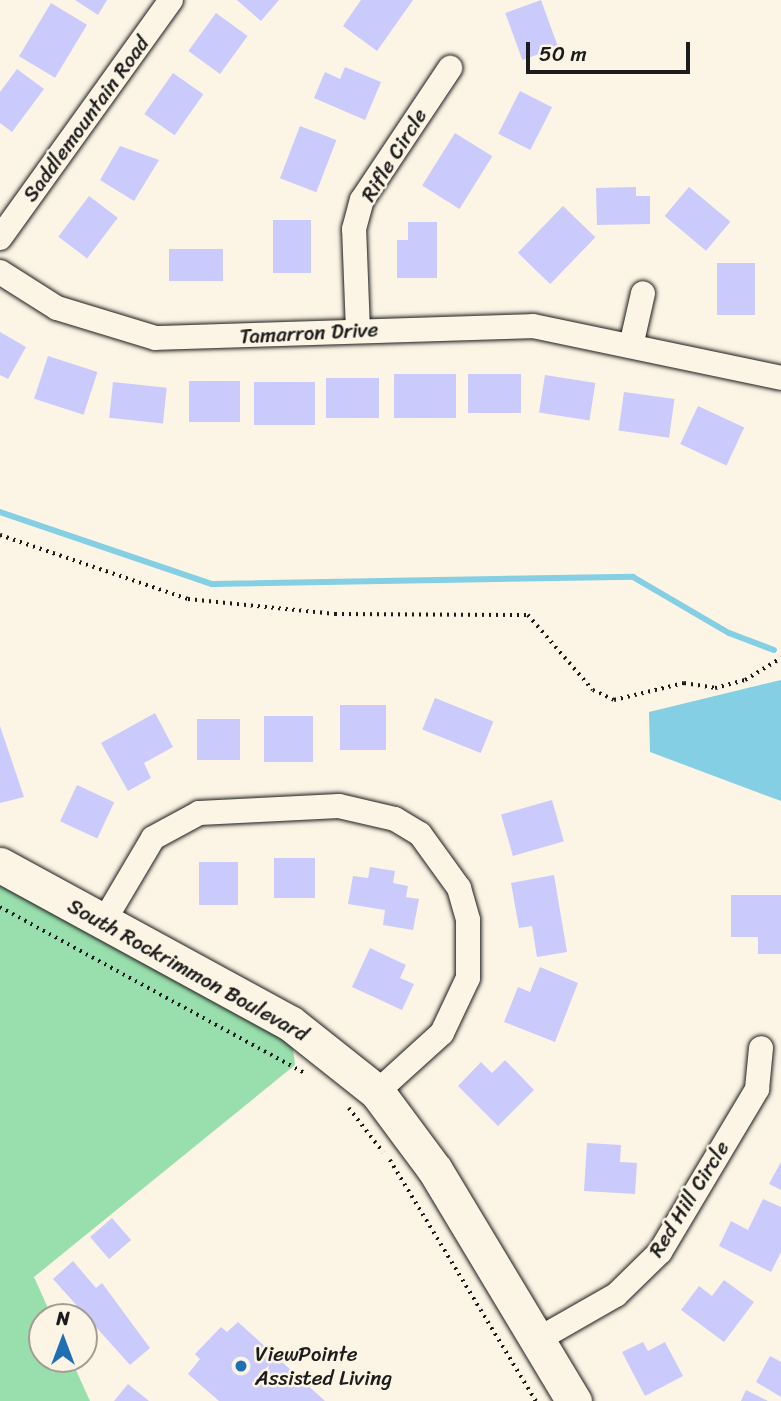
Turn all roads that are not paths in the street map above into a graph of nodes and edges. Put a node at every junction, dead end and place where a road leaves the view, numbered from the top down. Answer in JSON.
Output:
{"nodes":[{"id":1,"x":171,"y":0,"type":"edge"},
{"id":2,"x":450,"y":68,"type":"dead end"},
{"id":3,"x":0,"y":238,"type":"edge"},
{"id":4,"x":0,"y":272,"type":"edge"},
{"id":5,"x":643,"y":293,"type":"dead end"},
{"id":6,"x":358,"y":331,"type":"junction"},
{"id":7,"x":631,"y":346,"type":"junction"},
{"id":8,"x":781,"y":378,"type":"edge"},
{"id":9,"x":0,"y":865,"type":"edge"},
{"id":10,"x":104,"y":921,"type":"junction"},
{"id":11,"x":761,"y":1048,"type":"dead end"},
{"id":12,"x":377,"y":1092,"type":"junction"},
{"id":13,"x":537,"y":1339,"type":"junction"},
{"id":14,"x":574,"y":1401,"type":"edge"}],
"edges":[{"from":1,"to":3,"type":"street","name":"Saddlemountain Road"},
{"from":2,"to":6,"type":"street","name":"Rifle Circle"},
{"from":4,"to":6,"type":"street","name":"Tamarron Drive"},
{"from":5,"to":7,"type":"street"},
{"from":6,"to":7,"type":"street","name":"Tamarron Drive"},
{"from":7,"to":8,"type":"street","name":"Tamarron Drive"},
{"from":9,"to":10,"type":"main road","name":"South Rockrimmon Boulevard"},
{"from":10,"to":12,"type":"main road","name":"South Rockrimmon Boulevard"},
{"from":10,"to":12,"type":"street"},
{"from":11,"to":13,"type":"street","name":"Red Hill Circle"},
{"from":12,"to":13,"type":"main road","name":"South Rockrimmon Boulevard"},
{"from":13,"to":14,"type":"main road","name":"South Rockrimmon Boulevard"}]}
